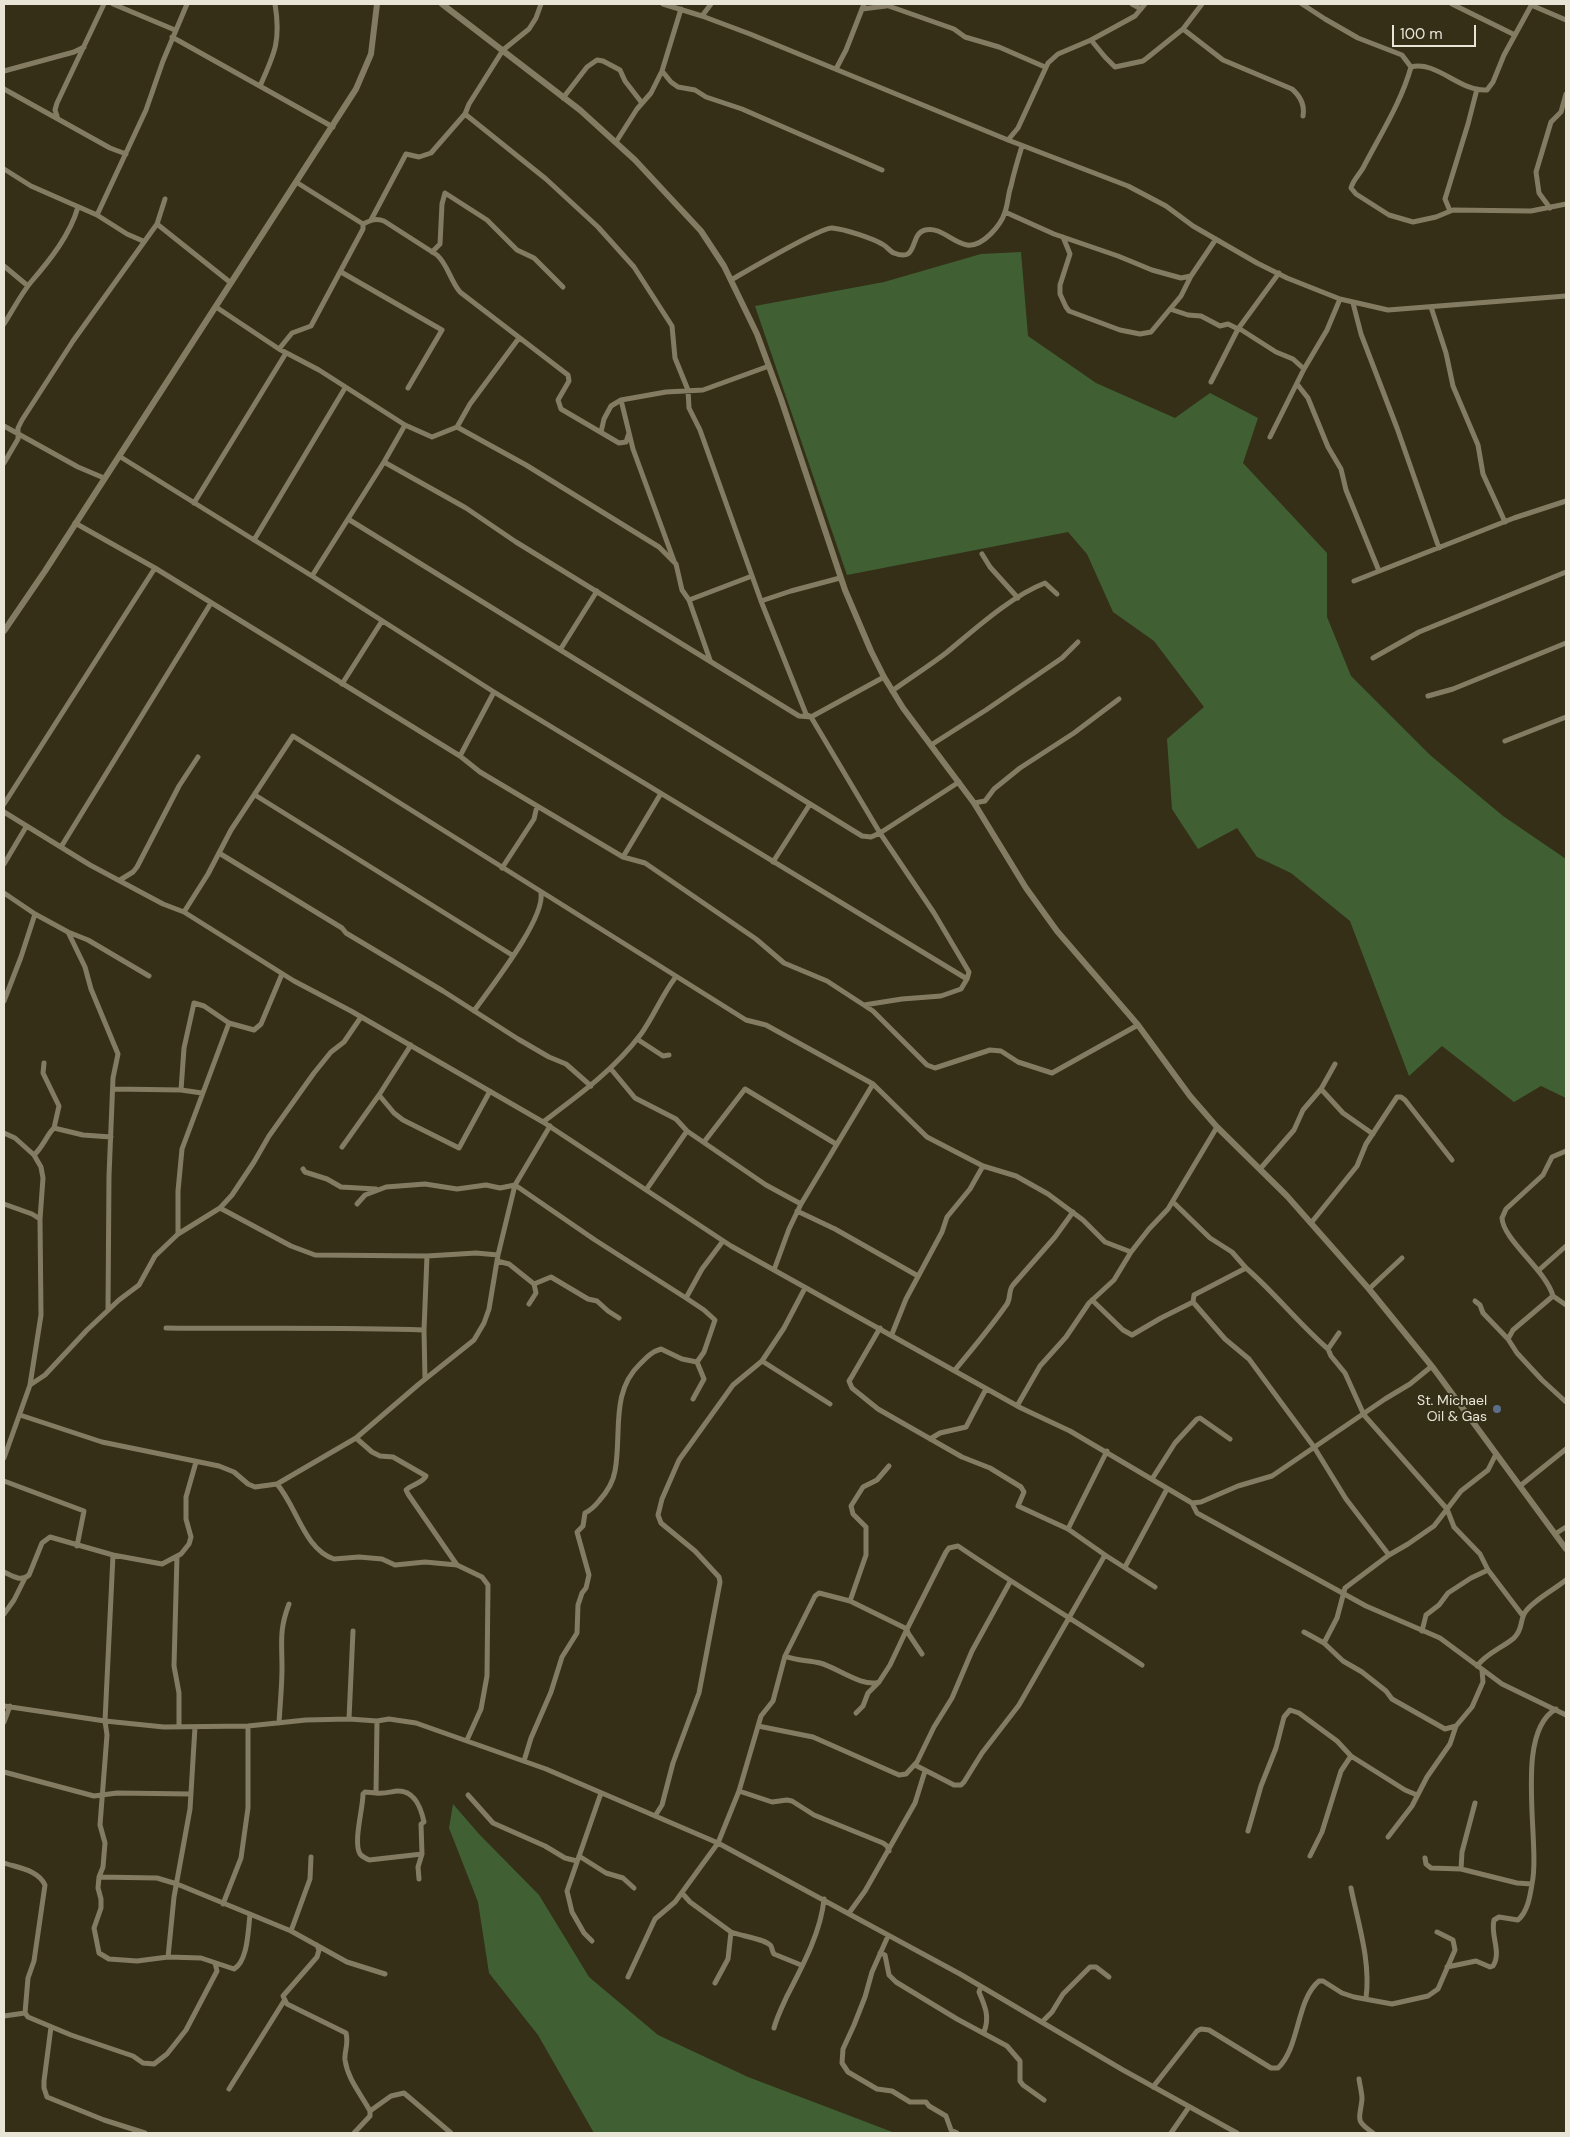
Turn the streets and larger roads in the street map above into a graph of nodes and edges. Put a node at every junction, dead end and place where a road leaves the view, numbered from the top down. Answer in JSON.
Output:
{"nodes":[{"id":1,"x":104,"y":4,"type":"edge"},
{"id":2,"x":113,"y":4,"type":"edge"},
{"id":3,"x":186,"y":4,"type":"edge"},
{"id":4,"x":275,"y":4,"type":"edge"},
{"id":5,"x":377,"y":4,"type":"edge"},
{"id":6,"x":442,"y":4,"type":"edge"},
{"id":7,"x":541,"y":4,"type":"edge"},
{"id":8,"x":663,"y":4,"type":"edge"},
{"id":9,"x":711,"y":4,"type":"edge"},
{"id":10,"x":1132,"y":4,"type":"edge"},
{"id":11,"x":1145,"y":4,"type":"edge"},
{"id":12,"x":1202,"y":4,"type":"edge"},
{"id":13,"x":1302,"y":4,"type":"edge"},
{"id":14,"x":1452,"y":4,"type":"edge"},
{"id":15,"x":1531,"y":4,"type":"edge"},
{"id":16,"x":884,"y":5,"type":"edge"},
{"id":17,"x":863,"y":6,"type":"edge"},
{"id":18,"x":681,"y":10,"type":"junction"},
{"id":19,"x":1141,"y":10,"type":"junction"},
{"id":20,"x":702,"y":16,"type":"junction"},
{"id":21,"x":1566,"y":20,"type":"edge"},
{"id":22,"x":1183,"y":29,"type":"junction"},
{"id":23,"x":175,"y":30,"type":"junction"},
{"id":24,"x":1515,"y":35,"type":"junction"},
{"id":25,"x":172,"y":37,"type":"junction"},
{"id":26,"x":1091,"y":40,"type":"junction"},
{"id":27,"x":86,"y":44,"type":"junction"},
{"id":28,"x":503,"y":50,"type":"junction"},
{"id":29,"x":1045,"y":67,"type":"junction"},
{"id":30,"x":1411,"y":67,"type":"junction"},
{"id":31,"x":836,"y":69,"type":"junction"},
{"id":32,"x":662,"y":71,"type":"junction"},
{"id":33,"x":4,"y":72,"type":"edge"},
{"id":34,"x":260,"y":86,"type":"junction"},
{"id":35,"x":1477,"y":89,"type":"junction"},
{"id":36,"x":4,"y":90,"type":"edge"},
{"id":37,"x":1566,"y":94,"type":"edge"},
{"id":38,"x":563,"y":98,"type":"junction"},
{"id":39,"x":642,"y":103,"type":"junction"},
{"id":40,"x":465,"y":114,"type":"junction"},
{"id":41,"x":1303,"y":116,"type":"dead end"},
{"id":42,"x":58,"y":118,"type":"junction"},
{"id":43,"x":333,"y":127,"type":"junction"},
{"id":44,"x":1008,"y":140,"type":"junction"},
{"id":45,"x":616,"y":142,"type":"junction"},
{"id":46,"x":1022,"y":146,"type":"junction"},
{"id":47,"x":126,"y":154,"type":"junction"},
{"id":48,"x":4,"y":169,"type":"edge"},
{"id":49,"x":882,"y":170,"type":"dead end"},
{"id":50,"x":296,"y":182,"type":"junction"},
{"id":51,"x":164,"y":199,"type":"dead end"},
{"id":52,"x":1566,"y":204,"type":"edge"},
{"id":53,"x":78,"y":207,"type":"junction"},
{"id":54,"x":1550,"y":208,"type":"junction"},
{"id":55,"x":1450,"y":211,"type":"junction"},
{"id":56,"x":1005,"y":212,"type":"junction"},
{"id":57,"x":97,"y":215,"type":"junction"},
{"id":58,"x":371,"y":220,"type":"junction"},
{"id":59,"x":156,"y":224,"type":"junction"},
{"id":60,"x":363,"y":224,"type":"junction"},
{"id":61,"x":1063,"y":237,"type":"junction"},
{"id":62,"x":1216,"y":240,"type":"junction"},
{"id":63,"x":143,"y":241,"type":"junction"},
{"id":64,"x":432,"y":252,"type":"junction"},
{"id":65,"x":4,"y":266,"type":"edge"},
{"id":66,"x":341,"y":272,"type":"junction"},
{"id":67,"x":1279,"y":274,"type":"junction"},
{"id":68,"x":1191,"y":276,"type":"junction"},
{"id":69,"x":731,"y":280,"type":"junction"},
{"id":70,"x":231,"y":283,"type":"junction"},
{"id":71,"x":28,"y":286,"type":"junction"},
{"id":72,"x":563,"y":287,"type":"dead end"},
{"id":73,"x":1566,"y":296,"type":"edge"},
{"id":74,"x":1340,"y":299,"type":"junction"},
{"id":75,"x":1353,"y":303,"type":"junction"},
{"id":76,"x":216,"y":307,"type":"junction"},
{"id":77,"x":1431,"y":307,"type":"junction"},
{"id":78,"x":1170,"y":309,"type":"junction"},
{"id":79,"x":4,"y":324,"type":"edge"},
{"id":80,"x":1239,"y":329,"type":"junction"},
{"id":81,"x":519,"y":338,"type":"junction"},
{"id":82,"x":279,"y":349,"type":"junction"},
{"id":83,"x":286,"y":353,"type":"junction"},
{"id":84,"x":769,"y":366,"type":"junction"},
{"id":85,"x":1304,"y":368,"type":"junction"},
{"id":86,"x":1211,"y":382,"type":"dead end"},
{"id":87,"x":1297,"y":384,"type":"junction"},
{"id":88,"x":345,"y":388,"type":"junction"},
{"id":89,"x":408,"y":388,"type":"dead end"},
{"id":90,"x":688,"y":390,"type":"junction"},
{"id":91,"x":621,"y":400,"type":"junction"},
{"id":92,"x":405,"y":425,"type":"junction"},
{"id":93,"x":4,"y":426,"type":"edge"},
{"id":94,"x":457,"y":427,"type":"junction"},
{"id":95,"x":601,"y":432,"type":"junction"},
{"id":96,"x":629,"y":433,"type":"junction"},
{"id":97,"x":19,"y":436,"type":"junction"},
{"id":98,"x":1270,"y":437,"type":"dead end"},
{"id":99,"x":119,"y":456,"type":"junction"},
{"id":100,"x":384,"y":462,"type":"junction"},
{"id":101,"x":4,"y":463,"type":"edge"},
{"id":102,"x":104,"y":478,"type":"junction"},
{"id":103,"x":1566,"y":502,"type":"edge"},
{"id":104,"x":194,"y":503,"type":"junction"},
{"id":105,"x":348,"y":519,"type":"junction"},
{"id":106,"x":1505,"y":522,"type":"junction"},
{"id":107,"x":75,"y":523,"type":"junction"},
{"id":108,"x":254,"y":540,"type":"junction"},
{"id":109,"x":667,"y":543,"type":"junction"},
{"id":110,"x":659,"y":547,"type":"junction"},
{"id":111,"x":1439,"y":548,"type":"junction"},
{"id":112,"x":982,"y":554,"type":"dead end"},
{"id":113,"x":675,"y":563,"type":"junction"},
{"id":114,"x":155,"y":568,"type":"junction"},
{"id":115,"x":1379,"y":571,"type":"junction"},
{"id":116,"x":1566,"y":572,"type":"edge"},
{"id":117,"x":312,"y":576,"type":"junction"},
{"id":118,"x":752,"y":576,"type":"junction"},
{"id":119,"x":840,"y":578,"type":"junction"},
{"id":120,"x":1354,"y":581,"type":"dead end"},
{"id":121,"x":597,"y":591,"type":"junction"},
{"id":122,"x":1057,"y":594,"type":"dead end"},
{"id":123,"x":1018,"y":598,"type":"junction"},
{"id":124,"x":689,"y":600,"type":"junction"},
{"id":125,"x":761,"y":602,"type":"junction"},
{"id":126,"x":211,"y":603,"type":"junction"},
{"id":127,"x":382,"y":620,"type":"junction"},
{"id":128,"x":4,"y":632,"type":"edge"},
{"id":129,"x":1078,"y":642,"type":"dead end"},
{"id":130,"x":1566,"y":643,"type":"edge"},
{"id":131,"x":560,"y":650,"type":"junction"},
{"id":132,"x":1373,"y":658,"type":"dead end"},
{"id":133,"x":711,"y":662,"type":"junction"},
{"id":134,"x":884,"y":677,"type":"junction"},
{"id":135,"x":342,"y":684,"type":"junction"},
{"id":136,"x":892,"y":691,"type":"junction"},
{"id":137,"x":494,"y":692,"type":"junction"},
{"id":138,"x":1428,"y":696,"type":"dead end"},
{"id":139,"x":1119,"y":699,"type":"dead end"},
{"id":140,"x":811,"y":717,"type":"junction"},
{"id":141,"x":1566,"y":717,"type":"edge"},
{"id":142,"x":1506,"y":741,"type":"dead end"},
{"id":143,"x":931,"y":745,"type":"junction"},
{"id":144,"x":460,"y":756,"type":"junction"},
{"id":145,"x":198,"y":757,"type":"dead end"},
{"id":146,"x":959,"y":782,"type":"junction"},
{"id":147,"x":256,"y":794,"type":"junction"},
{"id":148,"x":660,"y":795,"type":"junction"},
{"id":149,"x":974,"y":803,"type":"junction"},
{"id":150,"x":4,"y":804,"type":"edge"},
{"id":151,"x":810,"y":804,"type":"junction"},
{"id":152,"x":537,"y":806,"type":"junction"},
{"id":153,"x":4,"y":812,"type":"edge"},
{"id":154,"x":26,"y":827,"type":"junction"},
{"id":155,"x":880,"y":833,"type":"junction"},
{"id":156,"x":61,"y":848,"type":"junction"},
{"id":157,"x":219,"y":853,"type":"junction"},
{"id":158,"x":623,"y":857,"type":"junction"},
{"id":159,"x":773,"y":862,"type":"junction"},
{"id":160,"x":4,"y":864,"type":"edge"},
{"id":161,"x":502,"y":868,"type":"junction"},
{"id":162,"x":120,"y":880,"type":"junction"},
{"id":163,"x":4,"y":893,"type":"edge"},
{"id":164,"x":541,"y":893,"type":"junction"},
{"id":165,"x":184,"y":912,"type":"junction"},
{"id":166,"x":35,"y":914,"type":"junction"},
{"id":167,"x":68,"y":932,"type":"junction"},
{"id":168,"x":512,"y":955,"type":"junction"},
{"id":169,"x":282,"y":974,"type":"junction"},
{"id":170,"x":148,"y":976,"type":"dead end"},
{"id":171,"x":675,"y":978,"type":"junction"},
{"id":172,"x":967,"y":979,"type":"junction"},
{"id":173,"x":4,"y":1002,"type":"edge"},
{"id":174,"x":864,"y":1005,"type":"junction"},
{"id":175,"x":474,"y":1011,"type":"junction"},
{"id":176,"x":361,"y":1017,"type":"junction"},
{"id":177,"x":230,"y":1023,"type":"junction"},
{"id":178,"x":1138,"y":1025,"type":"junction"},
{"id":179,"x":637,"y":1039,"type":"junction"},
{"id":180,"x":411,"y":1045,"type":"junction"},
{"id":181,"x":669,"y":1055,"type":"dead end"},
{"id":182,"x":44,"y":1063,"type":"dead end"},
{"id":183,"x":1335,"y":1064,"type":"dead end"},
{"id":184,"x":611,"y":1069,"type":"junction"},
{"id":185,"x":873,"y":1084,"type":"junction"},
{"id":186,"x":591,"y":1086,"type":"junction"},
{"id":187,"x":1320,"y":1088,"type":"junction"},
{"id":188,"x":114,"y":1089,"type":"junction"},
{"id":189,"x":181,"y":1090,"type":"junction"},
{"id":190,"x":490,"y":1091,"type":"junction"},
{"id":191,"x":202,"y":1093,"type":"junction"},
{"id":192,"x":379,"y":1095,"type":"junction"},
{"id":193,"x":543,"y":1122,"type":"junction"},
{"id":194,"x":550,"y":1126,"type":"junction"},
{"id":195,"x":1217,"y":1127,"type":"junction"},
{"id":196,"x":54,"y":1128,"type":"junction"},
{"id":197,"x":687,"y":1131,"type":"junction"},
{"id":198,"x":4,"y":1133,"type":"edge"},
{"id":199,"x":1372,"y":1134,"type":"junction"},
{"id":200,"x":111,"y":1137,"type":"junction"},
{"id":201,"x":704,"y":1142,"type":"junction"},
{"id":202,"x":836,"y":1144,"type":"junction"},
{"id":203,"x":342,"y":1146,"type":"dead end"},
{"id":204,"x":1566,"y":1151,"type":"edge"},
{"id":205,"x":34,"y":1155,"type":"junction"},
{"id":206,"x":1452,"y":1160,"type":"dead end"},
{"id":207,"x":983,"y":1166,"type":"junction"},
{"id":208,"x":303,"y":1169,"type":"dead end"},
{"id":209,"x":1260,"y":1169,"type":"junction"},
{"id":210,"x":515,"y":1185,"type":"junction"},
{"id":211,"x":379,"y":1189,"type":"junction"},
{"id":212,"x":646,"y":1190,"type":"junction"},
{"id":213,"x":1173,"y":1202,"type":"junction"},
{"id":214,"x":4,"y":1204,"type":"edge"},
{"id":215,"x":357,"y":1204,"type":"dead end"},
{"id":216,"x":801,"y":1204,"type":"junction"},
{"id":217,"x":220,"y":1208,"type":"junction"},
{"id":218,"x":798,"y":1211,"type":"junction"},
{"id":219,"x":1072,"y":1212,"type":"junction"},
{"id":220,"x":40,"y":1219,"type":"junction"},
{"id":221,"x":1311,"y":1223,"type":"junction"},
{"id":222,"x":178,"y":1234,"type":"junction"},
{"id":223,"x":723,"y":1241,"type":"junction"},
{"id":224,"x":1566,"y":1246,"type":"edge"},
{"id":225,"x":1131,"y":1252,"type":"junction"},
{"id":226,"x":427,"y":1256,"type":"junction"},
{"id":227,"x":498,"y":1258,"type":"junction"},
{"id":228,"x":1402,"y":1258,"type":"dead end"},
{"id":229,"x":1246,"y":1268,"type":"junction"},
{"id":230,"x":774,"y":1270,"type":"junction"},
{"id":231,"x":1539,"y":1270,"type":"junction"},
{"id":232,"x":918,"y":1276,"type":"junction"},
{"id":233,"x":534,"y":1284,"type":"junction"},
{"id":234,"x":806,"y":1288,"type":"junction"},
{"id":235,"x":1369,"y":1288,"type":"junction"},
{"id":236,"x":1553,"y":1296,"type":"junction"},
{"id":237,"x":686,"y":1298,"type":"junction"},
{"id":238,"x":1092,"y":1300,"type":"junction"},
{"id":239,"x":1475,"y":1301,"type":"dead end"},
{"id":240,"x":1193,"y":1302,"type":"junction"},
{"id":241,"x":529,"y":1304,"type":"dead end"},
{"id":242,"x":1566,"y":1305,"type":"edge"},
{"id":243,"x":108,"y":1310,"type":"junction"},
{"id":244,"x":619,"y":1318,"type":"dead end"},
{"id":245,"x":166,"y":1328,"type":"dead end"},
{"id":246,"x":880,"y":1328,"type":"junction"},
{"id":247,"x":424,"y":1330,"type":"junction"},
{"id":248,"x":1339,"y":1333,"type":"dead end"},
{"id":249,"x":892,"y":1334,"type":"junction"},
{"id":250,"x":1508,"y":1339,"type":"junction"},
{"id":251,"x":1328,"y":1349,"type":"junction"},
{"id":252,"x":762,"y":1361,"type":"junction"},
{"id":253,"x":697,"y":1362,"type":"junction"},
{"id":254,"x":1432,"y":1366,"type":"junction"},
{"id":255,"x":955,"y":1370,"type":"junction"},
{"id":256,"x":425,"y":1379,"type":"junction"},
{"id":257,"x":30,"y":1385,"type":"junction"},
{"id":258,"x":986,"y":1389,"type":"junction"},
{"id":259,"x":693,"y":1399,"type":"dead end"},
{"id":260,"x":1566,"y":1402,"type":"edge"},
{"id":261,"x":830,"y":1404,"type":"dead end"},
{"id":262,"x":1016,"y":1406,"type":"junction"},
{"id":263,"x":1364,"y":1414,"type":"junction"},
{"id":264,"x":20,"y":1415,"type":"junction"},
{"id":265,"x":356,"y":1438,"type":"junction"},
{"id":266,"x":930,"y":1439,"type":"junction"},
{"id":267,"x":1230,"y":1439,"type":"dead end"},
{"id":268,"x":1314,"y":1447,"type":"junction"},
{"id":269,"x":1566,"y":1449,"type":"edge"},
{"id":270,"x":1107,"y":1451,"type":"junction"},
{"id":271,"x":1496,"y":1454,"type":"junction"},
{"id":272,"x":4,"y":1458,"type":"edge"},
{"id":273,"x":196,"y":1462,"type":"junction"},
{"id":274,"x":889,"y":1466,"type":"dead end"},
{"id":275,"x":1152,"y":1479,"type":"junction"},
{"id":276,"x":4,"y":1481,"type":"edge"},
{"id":277,"x":277,"y":1484,"type":"junction"},
{"id":278,"x":1520,"y":1486,"type":"junction"},
{"id":279,"x":1167,"y":1489,"type":"junction"},
{"id":280,"x":1201,"y":1502,"type":"junction"},
{"id":281,"x":1192,"y":1503,"type":"junction"},
{"id":282,"x":1446,"y":1509,"type":"junction"},
{"id":283,"x":1197,"y":1513,"type":"junction"},
{"id":284,"x":1566,"y":1527,"type":"edge"},
{"id":285,"x":1068,"y":1529,"type":"junction"},
{"id":286,"x":1556,"y":1534,"type":"junction"},
{"id":287,"x":77,"y":1546,"type":"junction"},
{"id":288,"x":1566,"y":1549,"type":"edge"},
{"id":289,"x":113,"y":1555,"type":"junction"},
{"id":290,"x":1105,"y":1555,"type":"junction"},
{"id":291,"x":1389,"y":1555,"type":"junction"},
{"id":292,"x":177,"y":1556,"type":"junction"},
{"id":293,"x":457,"y":1565,"type":"junction"},
{"id":294,"x":1125,"y":1567,"type":"junction"},
{"id":295,"x":1488,"y":1570,"type":"junction"},
{"id":296,"x":4,"y":1572,"type":"edge"},
{"id":297,"x":25,"y":1578,"type":"junction"},
{"id":298,"x":1566,"y":1580,"type":"edge"},
{"id":299,"x":1010,"y":1582,"type":"junction"},
{"id":300,"x":1155,"y":1587,"type":"dead end"},
{"id":301,"x":1342,"y":1593,"type":"junction"},
{"id":302,"x":850,"y":1601,"type":"junction"},
{"id":303,"x":289,"y":1604,"type":"dead end"},
{"id":304,"x":4,"y":1614,"type":"edge"},
{"id":305,"x":1524,"y":1616,"type":"junction"},
{"id":306,"x":1070,"y":1617,"type":"junction"},
{"id":307,"x":907,"y":1628,"type":"junction"},
{"id":308,"x":353,"y":1631,"type":"dead end"},
{"id":309,"x":1422,"y":1631,"type":"junction"},
{"id":310,"x":1304,"y":1632,"type":"dead end"},
{"id":311,"x":1324,"y":1643,"type":"junction"},
{"id":312,"x":922,"y":1654,"type":"dead end"},
{"id":313,"x":785,"y":1656,"type":"junction"},
{"id":314,"x":1142,"y":1665,"type":"dead end"},
{"id":315,"x":1480,"y":1668,"type":"junction"},
{"id":316,"x":1493,"y":1678,"type":"junction"},
{"id":317,"x":879,"y":1682,"type":"junction"},
{"id":318,"x":1484,"y":1682,"type":"junction"},
{"id":319,"x":1547,"y":1705,"type":"junction"},
{"id":320,"x":7,"y":1706,"type":"edge"},
{"id":321,"x":1556,"y":1709,"type":"junction"},
{"id":322,"x":856,"y":1713,"type":"dead end"},
{"id":323,"x":1548,"y":1714,"type":"junction"},
{"id":324,"x":1566,"y":1715,"type":"edge"},
{"id":325,"x":349,"y":1719,"type":"junction"},
{"id":326,"x":105,"y":1721,"type":"junction"},
{"id":327,"x":377,"y":1721,"type":"junction"},
{"id":328,"x":4,"y":1722,"type":"edge"},
{"id":329,"x":280,"y":1723,"type":"junction"},
{"id":330,"x":248,"y":1726,"type":"junction"},
{"id":331,"x":758,"y":1726,"type":"junction"},
{"id":332,"x":1456,"y":1726,"type":"junction"},
{"id":333,"x":179,"y":1727,"type":"junction"},
{"id":334,"x":196,"y":1727,"type":"junction"},
{"id":335,"x":1445,"y":1729,"type":"junction"},
{"id":336,"x":1453,"y":1736,"type":"junction"},
{"id":337,"x":467,"y":1740,"type":"junction"},
{"id":338,"x":1351,"y":1756,"type":"junction"},
{"id":339,"x":524,"y":1761,"type":"junction"},
{"id":340,"x":915,"y":1765,"type":"junction"},
{"id":341,"x":925,"y":1771,"type":"junction"},
{"id":342,"x":4,"y":1772,"type":"edge"},
{"id":343,"x":739,"y":1791,"type":"junction"},
{"id":344,"x":376,"y":1793,"type":"junction"},
{"id":345,"x":601,"y":1793,"type":"junction"},
{"id":346,"x":191,"y":1794,"type":"junction"},
{"id":347,"x":101,"y":1795,"type":"junction"},
{"id":348,"x":468,"y":1795,"type":"dead end"},
{"id":349,"x":1417,"y":1795,"type":"junction"},
{"id":350,"x":1475,"y":1803,"type":"dead end"},
{"id":351,"x":655,"y":1816,"type":"junction"},
{"id":352,"x":1248,"y":1831,"type":"dead end"},
{"id":353,"x":1388,"y":1837,"type":"dead end"},
{"id":354,"x":718,"y":1843,"type":"junction"},
{"id":355,"x":889,"y":1851,"type":"junction"},
{"id":356,"x":422,"y":1854,"type":"junction"},
{"id":357,"x":1310,"y":1856,"type":"dead end"},
{"id":358,"x":311,"y":1857,"type":"dead end"},
{"id":359,"x":1425,"y":1858,"type":"dead end"},
{"id":360,"x":578,"y":1859,"type":"junction"},
{"id":361,"x":4,"y":1863,"type":"edge"},
{"id":362,"x":1461,"y":1869,"type":"junction"},
{"id":363,"x":99,"y":1877,"type":"junction"},
{"id":364,"x":419,"y":1879,"type":"dead end"},
{"id":365,"x":177,"y":1884,"type":"junction"},
{"id":366,"x":1532,"y":1884,"type":"junction"},
{"id":367,"x":634,"y":1888,"type":"dead end"},
{"id":368,"x":1352,"y":1888,"type":"dead end"},
{"id":369,"x":682,"y":1893,"type":"junction"},
{"id":370,"x":824,"y":1899,"type":"junction"},
{"id":371,"x":223,"y":1904,"type":"junction"},
{"id":372,"x":849,"y":1913,"type":"junction"},
{"id":373,"x":250,"y":1915,"type":"junction"},
{"id":374,"x":291,"y":1931,"type":"junction"},
{"id":375,"x":731,"y":1932,"type":"junction"},
{"id":376,"x":1437,"y":1932,"type":"dead end"},
{"id":377,"x":888,"y":1936,"type":"junction"},
{"id":378,"x":592,"y":1941,"type":"dead end"},
{"id":379,"x":317,"y":1945,"type":"junction"},
{"id":380,"x":880,"y":1953,"type":"junction"},
{"id":381,"x":168,"y":1957,"type":"junction"},
{"id":382,"x":215,"y":1963,"type":"junction"},
{"id":383,"x":801,"y":1966,"type":"junction"},
{"id":384,"x":1447,"y":1967,"type":"junction"},
{"id":385,"x":385,"y":1974,"type":"dead end"},
{"id":386,"x":628,"y":1977,"type":"dead end"},
{"id":387,"x":1108,"y":1977,"type":"dead end"},
{"id":388,"x":715,"y":1983,"type":"dead end"},
{"id":389,"x":981,"y":1987,"type":"junction"},
{"id":390,"x":1366,"y":1998,"type":"junction"},
{"id":391,"x":284,"y":2001,"type":"junction"},
{"id":392,"x":25,"y":2013,"type":"junction"},
{"id":393,"x":4,"y":2016,"type":"edge"},
{"id":394,"x":1042,"y":2022,"type":"junction"},
{"id":395,"x":51,"y":2027,"type":"junction"},
{"id":396,"x":774,"y":2028,"type":"dead end"},
{"id":397,"x":984,"y":2032,"type":"junction"},
{"id":398,"x":1358,"y":2079,"type":"dead end"},
{"id":399,"x":1153,"y":2087,"type":"junction"},
{"id":400,"x":230,"y":2089,"type":"dead end"},
{"id":401,"x":1044,"y":2100,"type":"dead end"},
{"id":402,"x":1189,"y":2107,"type":"junction"},
{"id":403,"x":370,"y":2111,"type":"junction"},
{"id":404,"x":145,"y":2133,"type":"edge"},
{"id":405,"x":354,"y":2133,"type":"edge"},
{"id":406,"x":451,"y":2133,"type":"edge"},
{"id":407,"x":957,"y":2133,"type":"edge"},
{"id":408,"x":1171,"y":2133,"type":"edge"},
{"id":409,"x":1237,"y":2133,"type":"edge"},
{"id":410,"x":1373,"y":2133,"type":"edge"}],
"edges":[{"from":1,"to":27,"type":"street"},
{"from":2,"to":23,"type":"street"},
{"from":3,"to":23,"type":"street"},
{"from":4,"to":34,"type":"street"},
{"from":5,"to":43,"type":"street"},
{"from":6,"to":28,"type":"street"},
{"from":7,"to":28,"type":"street"},
{"from":8,"to":18,"type":"street"},
{"from":9,"to":20,"type":"street"},
{"from":10,"to":19,"type":"street"},
{"from":11,"to":19,"type":"street"},
{"from":12,"to":22,"type":"street"},
{"from":13,"to":30,"type":"street"},
{"from":14,"to":24,"type":"street"},
{"from":15,"to":21,"type":"street"},
{"from":15,"to":24,"type":"street"},
{"from":16,"to":17,"type":"street"},
{"from":16,"to":29,"type":"street"},
{"from":17,"to":31,"type":"street"},
{"from":18,"to":20,"type":"street"},
{"from":18,"to":32,"type":"street"},
{"from":19,"to":26,"type":"street"},
{"from":20,"to":31,"type":"street"},
{"from":22,"to":26,"type":"street"},
{"from":22,"to":41,"type":"street"},
{"from":23,"to":25,"type":"street"},
{"from":24,"to":35,"type":"street"},
{"from":25,"to":34,"type":"street"},
{"from":25,"to":47,"type":"street"},
{"from":26,"to":29,"type":"street"},
{"from":27,"to":33,"type":"street"},
{"from":27,"to":42,"type":"street"},
{"from":28,"to":38,"type":"street"},
{"from":28,"to":40,"type":"street"},
{"from":29,"to":44,"type":"street"},
{"from":30,"to":35,"type":"street"},
{"from":30,"to":55,"type":"street"},
{"from":31,"to":44,"type":"street"},
{"from":32,"to":39,"type":"street"},
{"from":32,"to":49,"type":"street"},
{"from":34,"to":43,"type":"street"},
{"from":35,"to":55,"type":"street"},
{"from":36,"to":42,"type":"street"},
{"from":37,"to":54,"type":"street"},
{"from":38,"to":39,"type":"street"},
{"from":38,"to":45,"type":"street"},
{"from":39,"to":45,"type":"street"},
{"from":40,"to":58,"type":"street"},
{"from":40,"to":90,"type":"street"},
{"from":42,"to":47,"type":"street"},
{"from":43,"to":50,"type":"street"},
{"from":44,"to":46,"type":"street"},
{"from":45,"to":69,"type":"street"},
{"from":46,"to":56,"type":"street"},
{"from":46,"to":62,"type":"street"},
{"from":47,"to":57,"type":"street"},
{"from":48,"to":53,"type":"street"},
{"from":50,"to":60,"type":"street"},
{"from":50,"to":70,"type":"street"},
{"from":51,"to":59,"type":"street"},
{"from":52,"to":54,"type":"street"},
{"from":53,"to":57,"type":"street"},
{"from":53,"to":71,"type":"street"},
{"from":54,"to":55,"type":"street"},
{"from":56,"to":61,"type":"street"},
{"from":56,"to":69,"type":"street"},
{"from":57,"to":63,"type":"street"},
{"from":58,"to":60,"type":"street"},
{"from":58,"to":64,"type":"street"},
{"from":59,"to":63,"type":"street"},
{"from":59,"to":70,"type":"street"},
{"from":60,"to":66,"type":"street"},
{"from":61,"to":68,"type":"street"},
{"from":61,"to":78,"type":"street"},
{"from":62,"to":67,"type":"street"},
{"from":62,"to":68,"type":"street"},
{"from":63,"to":97,"type":"street"},
{"from":64,"to":72,"type":"street"},
{"from":64,"to":81,"type":"street"},
{"from":65,"to":71,"type":"street"},
{"from":66,"to":82,"type":"street"},
{"from":66,"to":89,"type":"street"},
{"from":67,"to":74,"type":"street"},
{"from":67,"to":80,"type":"street"},
{"from":68,"to":78,"type":"street"},
{"from":69,"to":84,"type":"street"},
{"from":70,"to":76,"type":"street"},
{"from":71,"to":79,"type":"street"},
{"from":73,"to":77,"type":"street"},
{"from":74,"to":75,"type":"street"},
{"from":74,"to":85,"type":"street"},
{"from":75,"to":77,"type":"street"},
{"from":75,"to":111,"type":"street"},
{"from":76,"to":82,"type":"street"},
{"from":76,"to":99,"type":"street"},
{"from":77,"to":106,"type":"street"},
{"from":78,"to":80,"type":"street"},
{"from":80,"to":85,"type":"street"},
{"from":80,"to":86,"type":"street"},
{"from":81,"to":94,"type":"street"},
{"from":81,"to":95,"type":"street"},
{"from":82,"to":83,"type":"street"},
{"from":83,"to":88,"type":"street"},
{"from":83,"to":104,"type":"street"},
{"from":84,"to":90,"type":"street"},
{"from":84,"to":119,"type":"street"},
{"from":85,"to":87,"type":"street"},
{"from":87,"to":98,"type":"street"},
{"from":87,"to":115,"type":"street"},
{"from":88,"to":92,"type":"street"},
{"from":88,"to":108,"type":"street"},
{"from":90,"to":91,"type":"street"},
{"from":90,"to":118,"type":"street"},
{"from":91,"to":95,"type":"street"},
{"from":91,"to":96,"type":"street"},
{"from":92,"to":94,"type":"street"},
{"from":92,"to":100,"type":"street"},
{"from":93,"to":97,"type":"street"},
{"from":94,"to":110,"type":"street"},
{"from":95,"to":96,"type":"street"},
{"from":96,"to":109,"type":"street"},
{"from":97,"to":101,"type":"street"},
{"from":97,"to":102,"type":"street"},
{"from":99,"to":102,"type":"street"},
{"from":99,"to":104,"type":"street"},
{"from":100,"to":105,"type":"street"},
{"from":100,"to":121,"type":"street"},
{"from":102,"to":107,"type":"street"},
{"from":103,"to":106,"type":"street"},
{"from":104,"to":108,"type":"street"},
{"from":105,"to":117,"type":"street"},
{"from":105,"to":131,"type":"street"},
{"from":106,"to":111,"type":"street"},
{"from":107,"to":114,"type":"street"},
{"from":107,"to":128,"type":"street"},
{"from":108,"to":117,"type":"street"},
{"from":109,"to":110,"type":"street"},
{"from":109,"to":113,"type":"street"},
{"from":110,"to":113,"type":"street"},
{"from":111,"to":115,"type":"street"},
{"from":112,"to":123,"type":"street"},
{"from":113,"to":124,"type":"street"},
{"from":114,"to":126,"type":"street"},
{"from":114,"to":150,"type":"street"},
{"from":115,"to":120,"type":"street"},
{"from":116,"to":132,"type":"street"},
{"from":117,"to":127,"type":"street"},
{"from":118,"to":124,"type":"street"},
{"from":118,"to":125,"type":"street"},
{"from":119,"to":125,"type":"street"},
{"from":119,"to":134,"type":"street"},
{"from":121,"to":131,"type":"street"},
{"from":121,"to":133,"type":"street"},
{"from":122,"to":123,"type":"street"},
{"from":123,"to":136,"type":"street"},
{"from":124,"to":133,"type":"street"},
{"from":125,"to":140,"type":"street"},
{"from":126,"to":135,"type":"street"},
{"from":126,"to":156,"type":"street"},
{"from":127,"to":135,"type":"street"},
{"from":127,"to":137,"type":"street"},
{"from":129,"to":143,"type":"street"},
{"from":130,"to":138,"type":"street"},
{"from":131,"to":151,"type":"street"},
{"from":133,"to":140,"type":"street"},
{"from":134,"to":136,"type":"street"},
{"from":134,"to":140,"type":"street"},
{"from":135,"to":144,"type":"street"},
{"from":136,"to":143,"type":"street"},
{"from":137,"to":144,"type":"street"},
{"from":137,"to":148,"type":"street"},
{"from":139,"to":149,"type":"street"},
{"from":140,"to":155,"type":"street"},
{"from":141,"to":142,"type":"street"},
{"from":143,"to":146,"type":"street"},
{"from":144,"to":152,"type":"street"},
{"from":145,"to":162,"type":"street"},
{"from":146,"to":149,"type":"street"},
{"from":146,"to":155,"type":"street"},
{"from":147,"to":157,"type":"street"},
{"from":147,"to":161,"type":"street"},
{"from":147,"to":168,"type":"street"},
{"from":148,"to":158,"type":"street"},
{"from":148,"to":159,"type":"street"},
{"from":149,"to":178,"type":"street"},
{"from":151,"to":155,"type":"street"},
{"from":151,"to":159,"type":"street"},
{"from":152,"to":158,"type":"street"},
{"from":152,"to":161,"type":"street"},
{"from":153,"to":154,"type":"street"},
{"from":154,"to":156,"type":"street"},
{"from":154,"to":160,"type":"street"},
{"from":155,"to":172,"type":"street"},
{"from":156,"to":162,"type":"street"},
{"from":157,"to":165,"type":"street"},
{"from":157,"to":175,"type":"street"},
{"from":158,"to":174,"type":"street"},
{"from":159,"to":172,"type":"street"},
{"from":161,"to":164,"type":"street"},
{"from":162,"to":165,"type":"street"},
{"from":163,"to":166,"type":"street"},
{"from":164,"to":168,"type":"street"},
{"from":164,"to":171,"type":"street"},
{"from":165,"to":169,"type":"street"},
{"from":166,"to":167,"type":"street"},
{"from":166,"to":173,"type":"street"},
{"from":167,"to":170,"type":"street"},
{"from":167,"to":188,"type":"street"},
{"from":168,"to":175,"type":"street"},
{"from":169,"to":176,"type":"street"},
{"from":169,"to":177,"type":"street"},
{"from":171,"to":179,"type":"street"},
{"from":171,"to":185,"type":"street"},
{"from":172,"to":174,"type":"street"},
{"from":174,"to":178,"type":"street"},
{"from":175,"to":186,"type":"street"},
{"from":176,"to":180,"type":"street"},
{"from":176,"to":217,"type":"street"},
{"from":177,"to":189,"type":"street"},
{"from":177,"to":191,"type":"street"},
{"from":178,"to":195,"type":"street"},
{"from":179,"to":181,"type":"street"},
{"from":179,"to":184,"type":"street"},
{"from":180,"to":190,"type":"street"},
{"from":180,"to":192,"type":"street"},
{"from":182,"to":196,"type":"street"},
{"from":183,"to":187,"type":"street"},
{"from":184,"to":186,"type":"street"},
{"from":184,"to":197,"type":"street"},
{"from":185,"to":202,"type":"street"},
{"from":185,"to":207,"type":"street"},
{"from":186,"to":193,"type":"street"},
{"from":187,"to":199,"type":"street"},
{"from":187,"to":209,"type":"street"},
{"from":188,"to":189,"type":"street"},
{"from":188,"to":200,"type":"street"},
{"from":189,"to":191,"type":"street"},
{"from":190,"to":192,"type":"street"},
{"from":190,"to":193,"type":"street"},
{"from":191,"to":222,"type":"street"},
{"from":192,"to":203,"type":"street"},
{"from":193,"to":194,"type":"street"},
{"from":194,"to":210,"type":"street"},
{"from":194,"to":212,"type":"street"},
{"from":195,"to":209,"type":"street"},
{"from":195,"to":213,"type":"street"},
{"from":196,"to":200,"type":"street"},
{"from":196,"to":205,"type":"street"},
{"from":197,"to":201,"type":"street"},
{"from":197,"to":212,"type":"street"},
{"from":198,"to":205,"type":"street"},
{"from":199,"to":206,"type":"street"},
{"from":199,"to":221,"type":"street"},
{"from":200,"to":243,"type":"street"},
{"from":201,"to":202,"type":"street"},
{"from":201,"to":216,"type":"street"},
{"from":202,"to":216,"type":"street"},
{"from":204,"to":231,"type":"street"},
{"from":205,"to":220,"type":"street"},
{"from":207,"to":219,"type":"street"},
{"from":207,"to":232,"type":"street"},
{"from":208,"to":211,"type":"street"},
{"from":209,"to":221,"type":"street"},
{"from":210,"to":211,"type":"street"},
{"from":210,"to":227,"type":"street"},
{"from":210,"to":237,"type":"street"},
{"from":211,"to":215,"type":"street"},
{"from":212,"to":223,"type":"street"},
{"from":213,"to":225,"type":"street"},
{"from":213,"to":229,"type":"street"},
{"from":214,"to":220,"type":"street"},
{"from":216,"to":218,"type":"street"},
{"from":217,"to":222,"type":"street"},
{"from":217,"to":226,"type":"street"},
{"from":218,"to":230,"type":"street"},
{"from":218,"to":232,"type":"street"},
{"from":219,"to":225,"type":"street"},
{"from":219,"to":255,"type":"street"},
{"from":220,"to":257,"type":"street"},
{"from":221,"to":235,"type":"street"},
{"from":222,"to":243,"type":"street"},
{"from":223,"to":230,"type":"street"},
{"from":223,"to":237,"type":"street"},
{"from":224,"to":231,"type":"street"},
{"from":225,"to":238,"type":"street"},
{"from":226,"to":227,"type":"street"},
{"from":226,"to":247,"type":"street"},
{"from":227,"to":233,"type":"street"},
{"from":227,"to":256,"type":"street"},
{"from":228,"to":235,"type":"street"},
{"from":229,"to":240,"type":"street"},
{"from":229,"to":251,"type":"street"},
{"from":230,"to":234,"type":"street"},
{"from":231,"to":236,"type":"street"},
{"from":232,"to":249,"type":"street"},
{"from":233,"to":241,"type":"street"},
{"from":233,"to":244,"type":"street"},
{"from":234,"to":246,"type":"street"},
{"from":234,"to":252,"type":"street"},
{"from":235,"to":254,"type":"street"},
{"from":236,"to":242,"type":"street"},
{"from":236,"to":250,"type":"street"},
{"from":237,"to":253,"type":"street"},
{"from":238,"to":240,"type":"street"},
{"from":238,"to":262,"type":"street"},
{"from":239,"to":250,"type":"street"},
{"from":240,"to":268,"type":"street"},
{"from":243,"to":257,"type":"street"},
{"from":245,"to":247,"type":"street"},
{"from":246,"to":249,"type":"street"},
{"from":246,"to":266,"type":"street"},
{"from":247,"to":256,"type":"street"},
{"from":248,"to":251,"type":"street"},
{"from":249,"to":255,"type":"street"},
{"from":250,"to":260,"type":"street"},
{"from":251,"to":263,"type":"street"},
{"from":252,"to":261,"type":"street"},
{"from":252,"to":351,"type":"street"},
{"from":253,"to":259,"type":"street"},
{"from":253,"to":339,"type":"street"},
{"from":254,"to":263,"type":"street"},
{"from":254,"to":271,"type":"street"},
{"from":255,"to":258,"type":"street"},
{"from":256,"to":265,"type":"street"},
{"from":257,"to":264,"type":"street"},
{"from":258,"to":262,"type":"street"},
{"from":258,"to":266,"type":"street"},
{"from":262,"to":270,"type":"street"},
{"from":263,"to":268,"type":"street"},
{"from":263,"to":282,"type":"street"},
{"from":264,"to":272,"type":"street"},
{"from":264,"to":273,"type":"street"},
{"from":265,"to":277,"type":"street"},
{"from":265,"to":293,"type":"street"},
{"from":266,"to":285,"type":"street"},
{"from":267,"to":275,"type":"street"},
{"from":268,"to":280,"type":"street"},
{"from":268,"to":291,"type":"street"},
{"from":269,"to":278,"type":"street"},
{"from":270,"to":275,"type":"street"},
{"from":270,"to":285,"type":"street"},
{"from":271,"to":278,"type":"street"},
{"from":271,"to":282,"type":"street"},
{"from":273,"to":277,"type":"street"},
{"from":273,"to":292,"type":"street"},
{"from":274,"to":302,"type":"street"},
{"from":275,"to":279,"type":"street"},
{"from":276,"to":287,"type":"street"},
{"from":277,"to":293,"type":"street"},
{"from":278,"to":286,"type":"street"},
{"from":279,"to":281,"type":"street"},
{"from":279,"to":294,"type":"street"},
{"from":280,"to":281,"type":"street"},
{"from":280,"to":283,"type":"street"},
{"from":281,"to":283,"type":"street"},
{"from":282,"to":291,"type":"street"},
{"from":282,"to":295,"type":"street"},
{"from":283,"to":301,"type":"street"},
{"from":284,"to":286,"type":"street"},
{"from":285,"to":290,"type":"street"},
{"from":286,"to":288,"type":"street"},
{"from":287,"to":289,"type":"street"},
{"from":287,"to":297,"type":"street"},
{"from":289,"to":292,"type":"street"},
{"from":289,"to":326,"type":"street"},
{"from":290,"to":294,"type":"street"},
{"from":290,"to":306,"type":"street"},
{"from":291,"to":301,"type":"street"},
{"from":292,"to":333,"type":"street"},
{"from":293,"to":337,"type":"street"},
{"from":294,"to":300,"type":"street"},
{"from":295,"to":305,"type":"street"},
{"from":295,"to":309,"type":"street"},
{"from":296,"to":297,"type":"street"},
{"from":297,"to":304,"type":"street"},
{"from":298,"to":305,"type":"street"},
{"from":299,"to":306,"type":"street"},
{"from":299,"to":307,"type":"street"},
{"from":299,"to":340,"type":"street"},
{"from":301,"to":309,"type":"street"},
{"from":301,"to":311,"type":"street"},
{"from":302,"to":307,"type":"street"},
{"from":302,"to":313,"type":"street"},
{"from":303,"to":329,"type":"street"},
{"from":305,"to":315,"type":"street"},
{"from":306,"to":314,"type":"street"},
{"from":306,"to":341,"type":"street"},
{"from":307,"to":312,"type":"street"},
{"from":307,"to":317,"type":"street"},
{"from":308,"to":325,"type":"street"},
{"from":309,"to":315,"type":"street"},
{"from":310,"to":311,"type":"street"},
{"from":311,"to":335,"type":"street"},
{"from":313,"to":317,"type":"street"},
{"from":313,"to":331,"type":"street"},
{"from":315,"to":316,"type":"street"},
{"from":315,"to":318,"type":"street"},
{"from":316,"to":318,"type":"street"},
{"from":316,"to":319,"type":"street"},
{"from":317,"to":322,"type":"street"},
{"from":318,"to":332,"type":"street"},
{"from":319,"to":321,"type":"street"},
{"from":319,"to":323,"type":"street"},
{"from":320,"to":326,"type":"street"},
{"from":320,"to":328,"type":"street"},
{"from":321,"to":323,"type":"street"},
{"from":321,"to":324,"type":"street"},
{"from":323,"to":366,"type":"street"},
{"from":325,"to":327,"type":"street"},
{"from":325,"to":329,"type":"street"},
{"from":326,"to":333,"type":"street"},
{"from":326,"to":347,"type":"street"},
{"from":327,"to":337,"type":"street"},
{"from":327,"to":344,"type":"street"},
{"from":329,"to":330,"type":"street"},
{"from":330,"to":334,"type":"street"},
{"from":330,"to":371,"type":"street"},
{"from":331,"to":340,"type":"street"},
{"from":331,"to":343,"type":"street"},
{"from":332,"to":335,"type":"street"},
{"from":332,"to":336,"type":"street"},
{"from":333,"to":334,"type":"street"},
{"from":334,"to":346,"type":"street"},
{"from":335,"to":336,"type":"street"},
{"from":336,"to":349,"type":"street"},
{"from":337,"to":339,"type":"street"},
{"from":338,"to":349,"type":"street"},
{"from":338,"to":352,"type":"street"},
{"from":338,"to":357,"type":"street"},
{"from":339,"to":345,"type":"street"},
{"from":340,"to":341,"type":"street"},
{"from":341,"to":355,"type":"street"},
{"from":342,"to":347,"type":"street"},
{"from":343,"to":354,"type":"street"},
{"from":343,"to":355,"type":"street"},
{"from":344,"to":356,"type":"street"},
{"from":344,"to":356,"type":"street"},
{"from":345,"to":351,"type":"street"},
{"from":345,"to":360,"type":"street"},
{"from":346,"to":347,"type":"street"},
{"from":346,"to":365,"type":"street"},
{"from":347,"to":363,"type":"street"},
{"from":348,"to":360,"type":"street"},
{"from":349,"to":353,"type":"street"},
{"from":350,"to":362,"type":"street"},
{"from":351,"to":354,"type":"street"},
{"from":354,"to":369,"type":"street"},
{"from":354,"to":370,"type":"street"},
{"from":355,"to":372,"type":"street"},
{"from":356,"to":364,"type":"street"},
{"from":358,"to":374,"type":"street"},
{"from":359,"to":362,"type":"street"},
{"from":360,"to":367,"type":"street"},
{"from":360,"to":378,"type":"street"},
{"from":361,"to":392,"type":"street"},
{"from":362,"to":366,"type":"street"},
{"from":363,"to":365,"type":"street"},
{"from":363,"to":381,"type":"street"},
{"from":365,"to":371,"type":"street"},
{"from":365,"to":381,"type":"street"},
{"from":366,"to":384,"type":"street"},
{"from":368,"to":390,"type":"street"},
{"from":369,"to":375,"type":"street"},
{"from":369,"to":386,"type":"street"},
{"from":370,"to":372,"type":"street"},
{"from":370,"to":383,"type":"street"},
{"from":371,"to":373,"type":"street"},
{"from":372,"to":377,"type":"street"},
{"from":373,"to":374,"type":"street"},
{"from":373,"to":382,"type":"street"},
{"from":374,"to":379,"type":"street"},
{"from":375,"to":383,"type":"street"},
{"from":375,"to":388,"type":"street"},
{"from":376,"to":384,"type":"street"},
{"from":377,"to":380,"type":"street"},
{"from":377,"to":389,"type":"street"},
{"from":379,"to":385,"type":"street"},
{"from":379,"to":391,"type":"street"},
{"from":380,"to":397,"type":"street"},
{"from":380,"to":407,"type":"street"},
{"from":381,"to":382,"type":"street"},
{"from":382,"to":395,"type":"street"},
{"from":383,"to":396,"type":"street"},
{"from":384,"to":390,"type":"street"},
{"from":387,"to":394,"type":"street"},
{"from":389,"to":394,"type":"street"},
{"from":389,"to":397,"type":"street"},
{"from":390,"to":399,"type":"street"},
{"from":391,"to":400,"type":"street"},
{"from":391,"to":403,"type":"street"},
{"from":392,"to":393,"type":"street"},
{"from":392,"to":395,"type":"street"},
{"from":394,"to":399,"type":"street"},
{"from":395,"to":404,"type":"street"},
{"from":397,"to":401,"type":"street"},
{"from":398,"to":410,"type":"street"},
{"from":399,"to":402,"type":"street"},
{"from":402,"to":408,"type":"street"},
{"from":402,"to":409,"type":"street"},
{"from":403,"to":405,"type":"street"},
{"from":403,"to":406,"type":"street"}]}
